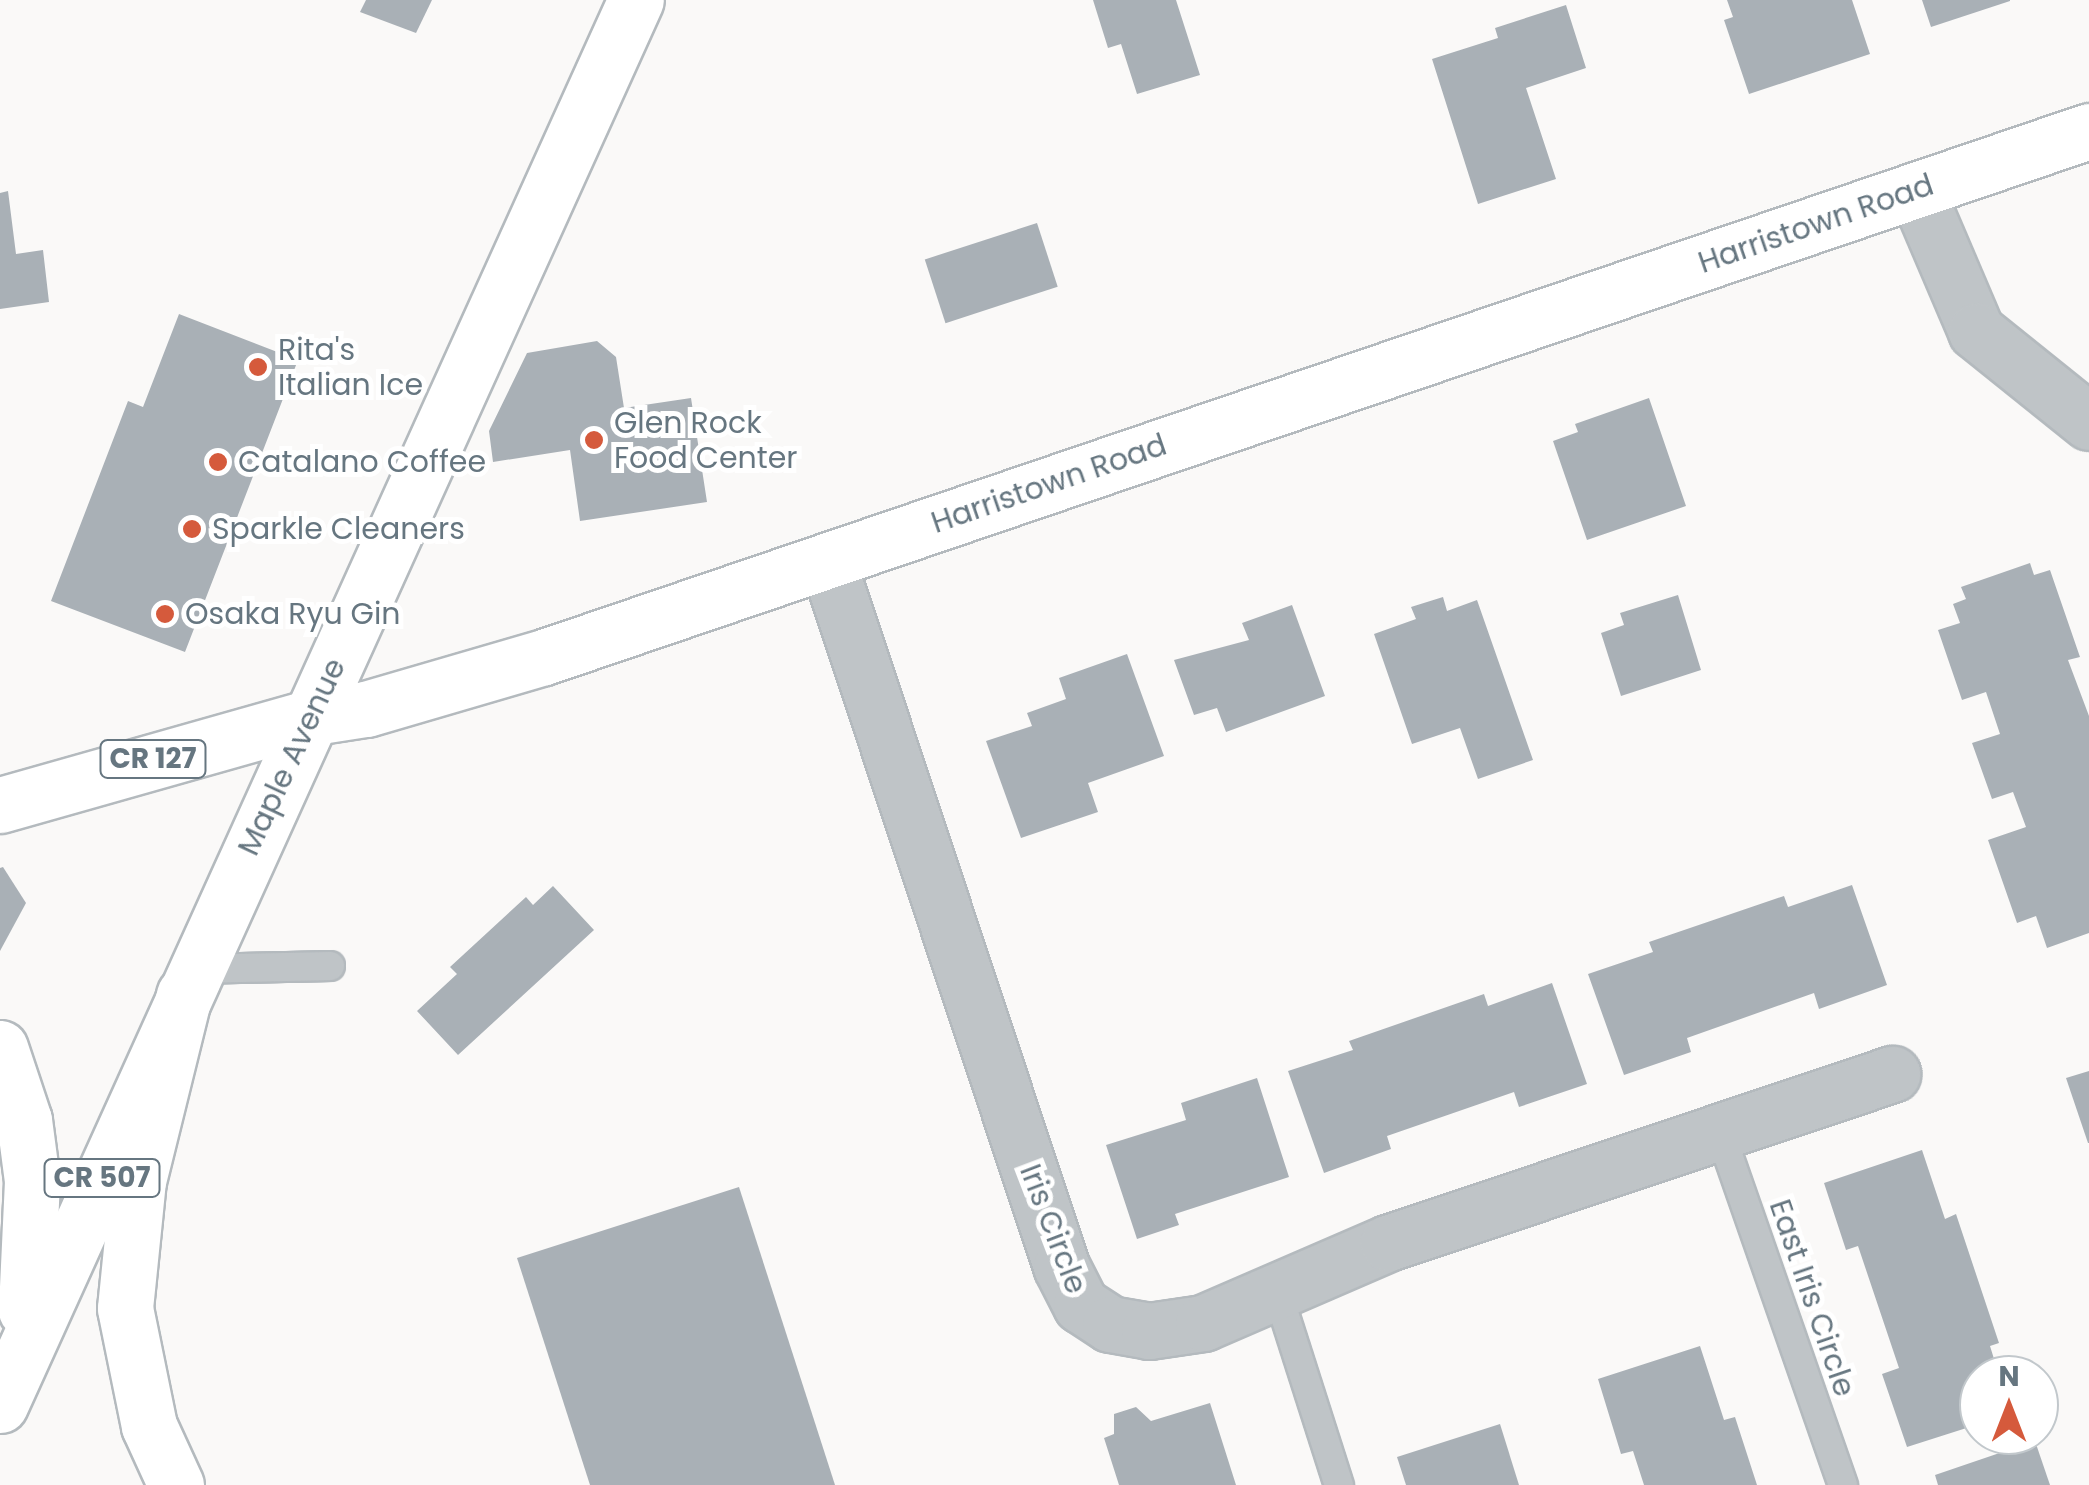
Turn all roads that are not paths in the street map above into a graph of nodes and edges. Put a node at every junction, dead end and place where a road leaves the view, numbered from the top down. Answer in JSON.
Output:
{"nodes":[{"id":1,"x":636,"y":0,"type":"edge"},
{"id":2,"x":2085,"y":145,"type":"edge"},
{"id":3,"x":1916,"y":190,"type":"junction"},
{"id":4,"x":2089,"y":422,"type":"edge"},
{"id":5,"x":828,"y":563,"type":"junction"},
{"id":6,"x":307,"y":718,"type":"junction"},
{"id":7,"x":0,"y":805,"type":"edge"},
{"id":8,"x":330,"y":966,"type":"dead end"},
{"id":9,"x":190,"y":982,"type":"junction"},
{"id":10,"x":0,"y":1048,"type":"edge"},
{"id":11,"x":1892,"y":1074,"type":"dead end"},
{"id":12,"x":1720,"y":1132,"type":"junction"},
{"id":13,"x":1276,"y":1288,"type":"junction"},
{"id":14,"x":10,"y":1382,"type":"edge"},
{"id":15,"x":176,"y":1485,"type":"edge"},
{"id":16,"x":1339,"y":1485,"type":"edge"},
{"id":17,"x":1843,"y":1485,"type":"edge"}],
"edges":[{"from":1,"to":6,"type":"main road","name":"Maple Avenue","number":"CR 507"},
{"from":2,"to":3,"type":"main road","name":"Harristown Road","number":"CR 127"},
{"from":3,"to":4,"type":"street"},
{"from":3,"to":5,"type":"main road","name":"Harristown Road","number":"CR 127"},
{"from":5,"to":6,"type":"main road","name":"Harristown Road","number":"CR 127"},
{"from":5,"to":13,"type":"street","name":"Iris Circle"},
{"from":6,"to":7,"type":"main road","name":"Harristown Road","number":"CR 127"},
{"from":6,"to":9,"type":"main road","name":"Maple Avenue","number":"CR 507"},
{"from":8,"to":9,"type":"lane"},
{"from":9,"to":14,"type":"main road","name":"Maple Avenue","number":"CR 507"},
{"from":9,"to":15,"type":"main road"},
{"from":10,"to":14,"type":"main road"},
{"from":11,"to":12,"type":"street","name":"Iris Circle"},
{"from":12,"to":13,"type":"street","name":"Iris Circle"},
{"from":12,"to":17,"type":"lane","name":"East Iris Circle"},
{"from":13,"to":16,"type":"lane"}]}
